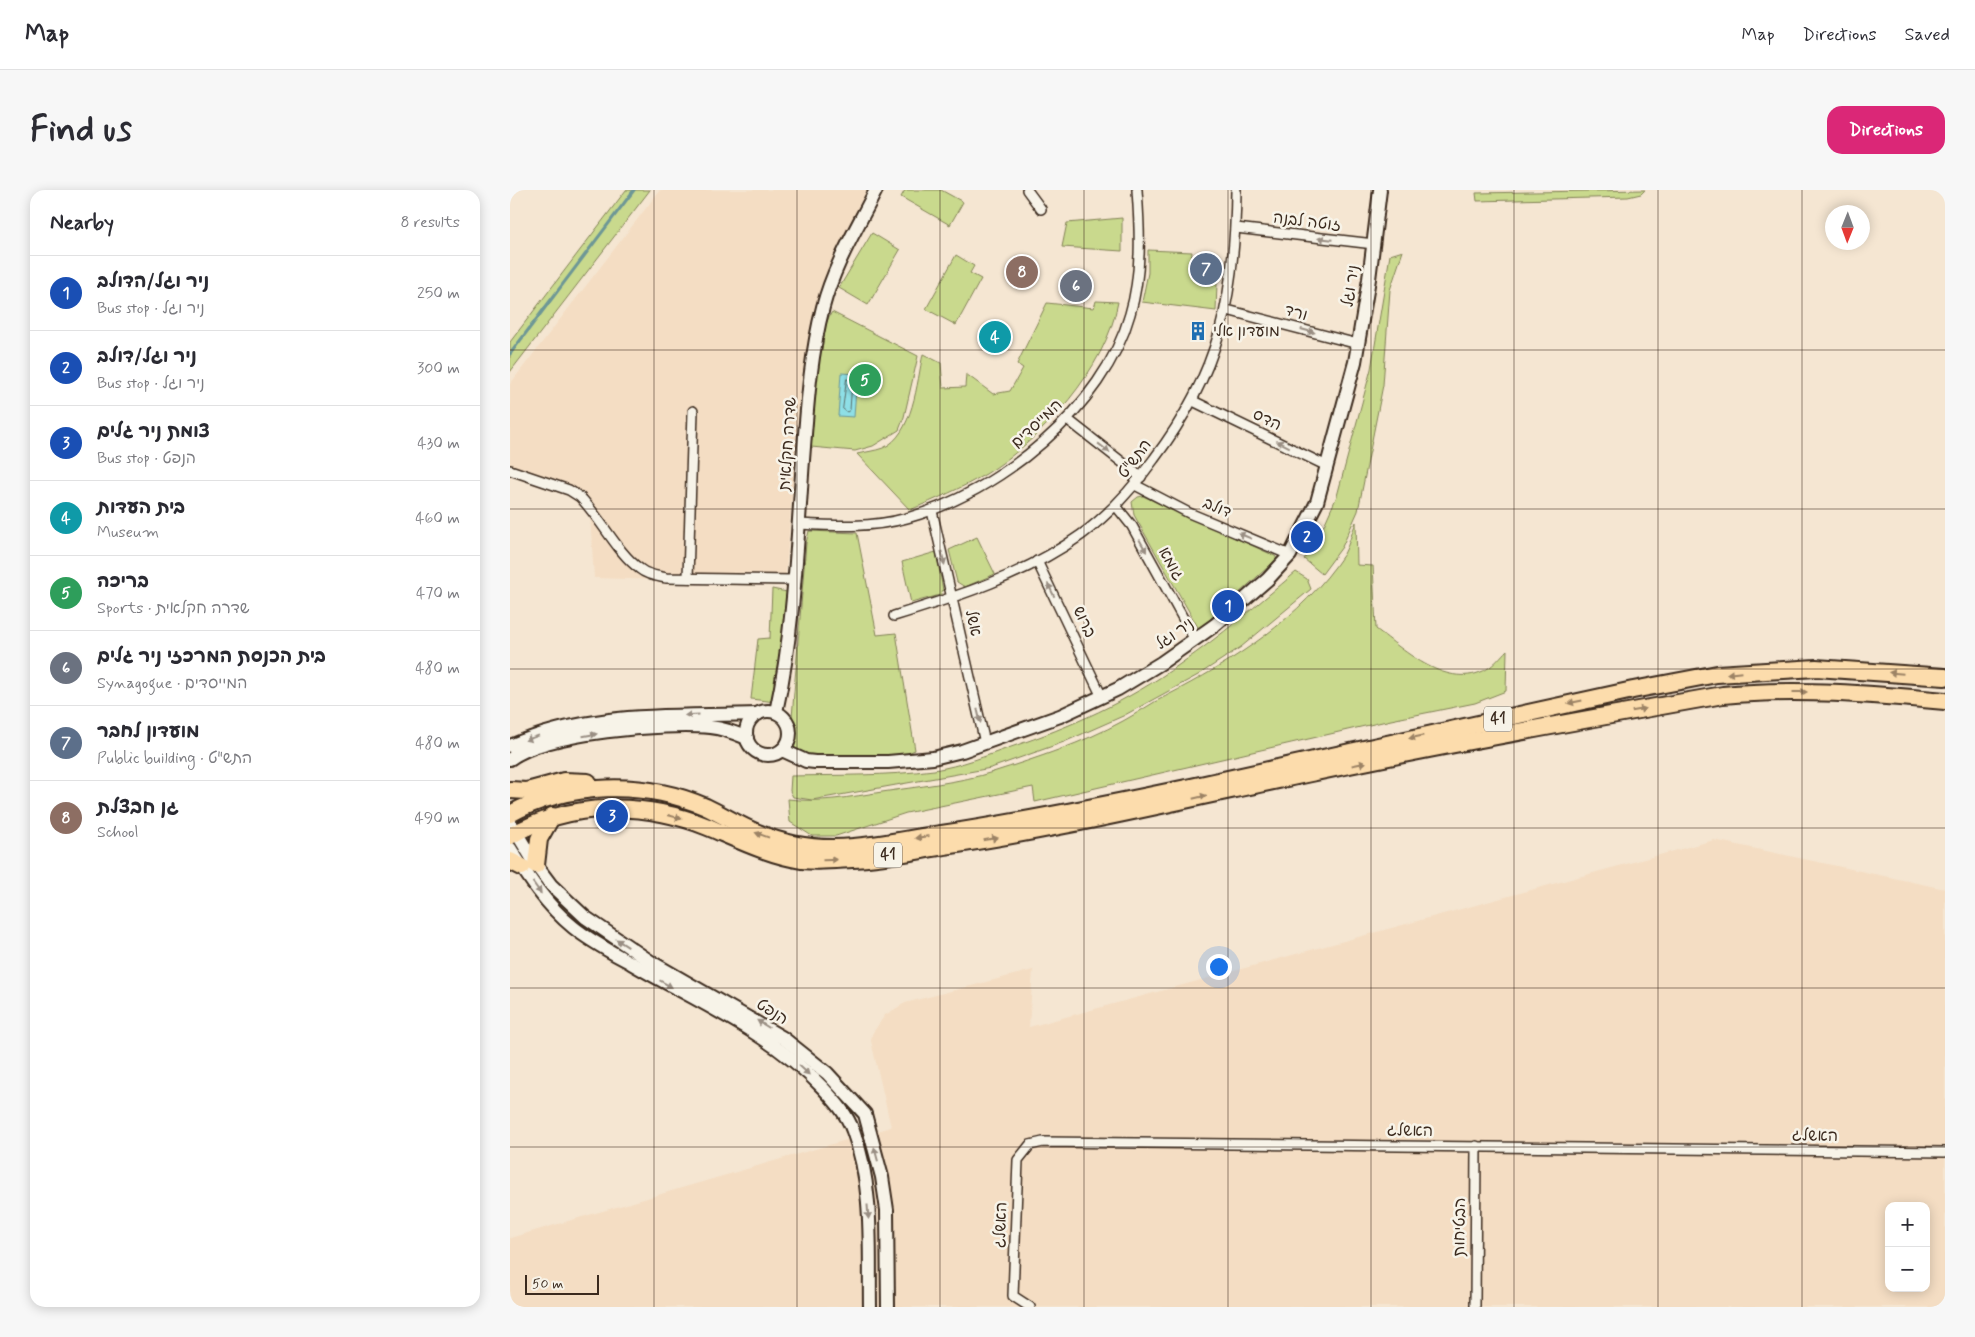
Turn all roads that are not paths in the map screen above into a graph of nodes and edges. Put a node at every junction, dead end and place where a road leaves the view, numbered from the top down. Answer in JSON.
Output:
{"nodes":[{"id":1,"x":876,"y":190,"type":"edge"},
{"id":2,"x":1027,"y":190,"type":"edge"},
{"id":3,"x":1137,"y":190,"type":"edge"},
{"id":4,"x":1236,"y":190,"type":"edge"},
{"id":5,"x":1380,"y":190,"type":"edge"},
{"id":6,"x":1041,"y":210,"type":"dead end"},
{"id":7,"x":1236,"y":228,"type":"junction"},
{"id":8,"x":1374,"y":244,"type":"junction"},
{"id":9,"x":1226,"y":310,"type":"junction"},
{"id":10,"x":1358,"y":344,"type":"junction"},
{"id":11,"x":1193,"y":401,"type":"junction"},
{"id":12,"x":693,"y":410,"type":"dead end"},
{"id":13,"x":1067,"y":419,"type":"junction"},
{"id":14,"x":1327,"y":466,"type":"junction"},
{"id":15,"x":510,"y":470,"type":"edge"},
{"id":16,"x":1141,"y":477,"type":"junction"},
{"id":17,"x":1135,"y":485,"type":"junction"},
{"id":18,"x":1116,"y":506,"type":"junction"},
{"id":19,"x":932,"y":510,"type":"junction"},
{"id":20,"x":799,"y":524,"type":"junction"},
{"id":21,"x":1290,"y":555,"type":"junction"},
{"id":22,"x":1037,"y":561,"type":"junction"},
{"id":23,"x":688,"y":578,"type":"junction"},
{"id":24,"x":794,"y":580,"type":"junction"},
{"id":25,"x":952,"y":598,"type":"junction"},
{"id":26,"x":894,"y":616,"type":"dead end"},
{"id":27,"x":1195,"y":640,"type":"junction"},
{"id":28,"x":1945,"y":677,"type":"edge"},
{"id":29,"x":1102,"y":697,"type":"junction"},
{"id":30,"x":1945,"y":702,"type":"edge"},
{"id":31,"x":776,"y":712,"type":"junction"},
{"id":32,"x":758,"y":714,"type":"junction"},
{"id":33,"x":711,"y":720,"type":"junction"},
{"id":34,"x":747,"y":738,"type":"junction"},
{"id":35,"x":985,"y":743,"type":"junction"},
{"id":36,"x":510,"y":746,"type":"edge"},
{"id":37,"x":782,"y":750,"type":"junction"},
{"id":38,"x":510,"y":759,"type":"edge"},
{"id":39,"x":617,"y":788,"type":"junction"},
{"id":40,"x":510,"y":790,"type":"edge"},
{"id":41,"x":510,"y":814,"type":"edge"},
{"id":42,"x":552,"y":816,"type":"junction"},
{"id":43,"x":512,"y":830,"type":"edge"},
{"id":44,"x":510,"y":848,"type":"edge"},
{"id":45,"x":522,"y":864,"type":"edge"},
{"id":46,"x":1476,"y":1146,"type":"junction"},
{"id":47,"x":1945,"y":1152,"type":"edge"},
{"id":48,"x":870,"y":1307,"type":"edge"},
{"id":49,"x":888,"y":1307,"type":"edge"},
{"id":50,"x":1030,"y":1307,"type":"edge"},
{"id":51,"x":1475,"y":1307,"type":"edge"}],
"edges":[{"from":1,"to":20,"type":"street","name":"שדרה חקלאית"},
{"from":2,"to":6,"type":"street"},
{"from":3,"to":13,"type":"street","name":"המייסדים"},
{"from":4,"to":7,"type":"street","name":"התש\"ט"},
{"from":5,"to":8,"type":"street","name":"ניר וגל"},
{"from":8,"to":7,"type":"street","name":"זוטה לבנה","one_way":true},
{"from":7,"to":9,"type":"street","name":"התש\"ט"},
{"from":8,"to":10,"type":"street","name":"ניר וגל"},
{"from":9,"to":10,"type":"street","name":"ורד","one_way":true},
{"from":9,"to":11,"type":"street","name":"התש\"ט"},
{"from":10,"to":14,"type":"street","name":"ניר וגל"},
{"from":14,"to":11,"type":"street","name":"הדס","one_way":true},
{"from":11,"to":16,"type":"street","name":"התש\"ט"},
{"from":12,"to":23,"type":"street"},
{"from":13,"to":16,"type":"street","one_way":true},
{"from":13,"to":19,"type":"street","name":"המייסדים"},
{"from":14,"to":21,"type":"street","name":"ניר וגל"},
{"from":15,"to":23,"type":"street"},
{"from":16,"to":17,"type":"street","name":"התש\"ט"},
{"from":17,"to":18,"type":"street","name":"התש\"ט"},
{"from":21,"to":17,"type":"street","name":"דולב","one_way":true},
{"from":18,"to":22,"type":"street","name":"התש\"ט"},
{"from":18,"to":27,"type":"street","name":"גומא","one_way":true},
{"from":19,"to":20,"type":"street","name":"המייסדים"},
{"from":19,"to":25,"type":"street","name":"אשל","one_way":true},
{"from":20,"to":24,"type":"street","name":"שדרה חקלאית"},
{"from":21,"to":27,"type":"street","name":"ניר וגל"},
{"from":22,"to":25,"type":"street","name":"התש\"ט"},
{"from":29,"to":22,"type":"street","name":"ברוש","one_way":true},
{"from":23,"to":24,"type":"street"},
{"from":24,"to":31,"type":"street","name":"שדרה חקלאית"},
{"from":25,"to":26,"type":"street","name":"התש\"ט"},
{"from":25,"to":35,"type":"street","name":"אשל","one_way":true},
{"from":27,"to":29,"type":"street","name":"ניר וגל"},
{"from":28,"to":39,"type":"highway","number":"41","one_way":true},
{"from":29,"to":35,"type":"street","name":"ניר וגל"},
{"from":42,"to":30,"type":"highway","number":"41","one_way":true},
{"from":31,"to":32,"type":"street"},
{"from":31,"to":37,"type":"street"},
{"from":32,"to":33,"type":"street"},
{"from":32,"to":34,"type":"street"},
{"from":33,"to":34,"type":"street"},
{"from":33,"to":36,"type":"street","one_way":true},
{"from":38,"to":33,"type":"street","one_way":true},
{"from":34,"to":37,"type":"street"},
{"from":35,"to":37,"type":"street","name":"ניר וגל"},
{"from":39,"to":40,"type":"highway"},
{"from":39,"to":41,"type":"highway","number":"41"},
{"from":42,"to":43,"type":"highway","number":"41"},
{"from":42,"to":45,"type":"highway"},
{"from":43,"to":45,"type":"street","name":"הנפט"},
{"from":44,"to":45,"type":"street","name":"הנפט"},
{"from":45,"to":48,"type":"street","name":"הנפט","one_way":true},
{"from":49,"to":45,"type":"street","name":"הנפט","one_way":true},
{"from":46,"to":47,"type":"street","name":"האשלג"},
{"from":46,"to":50,"type":"street","name":"האשלג"},
{"from":46,"to":51,"type":"street","name":"הבטיחות"}]}
